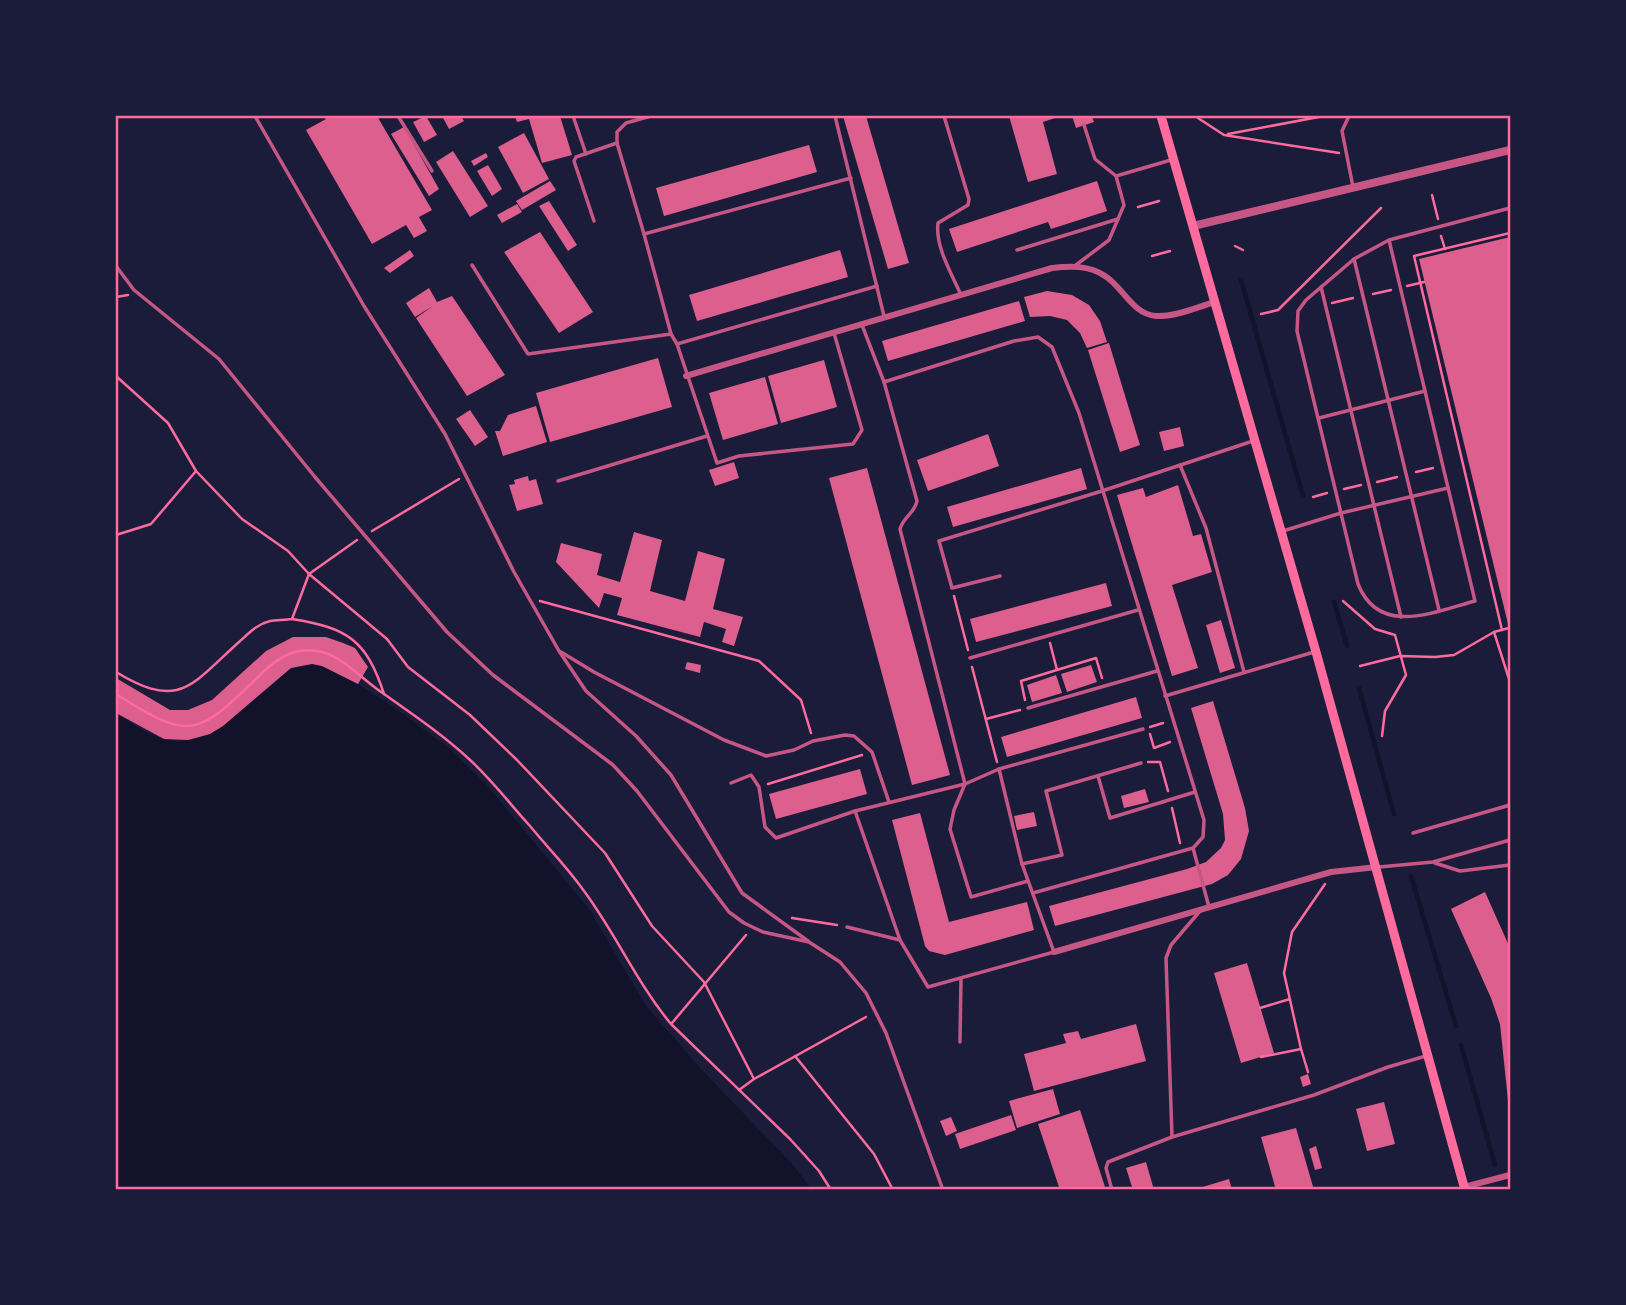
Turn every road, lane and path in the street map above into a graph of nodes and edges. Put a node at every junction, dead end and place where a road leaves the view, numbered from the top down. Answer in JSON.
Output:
{"nodes":[{"id":1,"x":255,"y":116,"type":"edge"},
{"id":2,"x":398,"y":116,"type":"edge"},
{"id":3,"x":573,"y":116,"type":"edge"},
{"id":4,"x":651,"y":116,"type":"edge"},
{"id":5,"x":835,"y":116,"type":"edge"},
{"id":6,"x":944,"y":116,"type":"edge"},
{"id":7,"x":1161,"y":116,"type":"edge"},
{"id":8,"x":1324,"y":116,"type":"edge"},
{"id":9,"x":1349,"y":116,"type":"edge"},
{"id":10,"x":1198,"y":118,"type":"dead end"},
{"id":11,"x":1084,"y":125,"type":"dead end"},
{"id":12,"x":1224,"y":135,"type":"junction"},
{"id":13,"x":617,"y":143,"type":"junction"},
{"id":14,"x":1510,"y":150,"type":"edge"},
{"id":15,"x":586,"y":154,"type":"junction"},
{"id":16,"x":1346,"y":154,"type":"junction"},
{"id":17,"x":1173,"y":159,"type":"junction"},
{"id":18,"x":432,"y":171,"type":"dead end"},
{"id":19,"x":1116,"y":176,"type":"junction"},
{"id":20,"x":851,"y":178,"type":"junction"},
{"id":21,"x":1353,"y":187,"type":"junction"},
{"id":22,"x":1432,"y":195,"type":"dead end"},
{"id":23,"x":1159,"y":201,"type":"dead end"},
{"id":24,"x":1138,"y":207,"type":"dead end"},
{"id":25,"x":1381,"y":208,"type":"dead end"},
{"id":26,"x":1510,"y":208,"type":"edge"},
{"id":27,"x":1437,"y":215,"type":"dead end"},
{"id":28,"x":1118,"y":219,"type":"junction"},
{"id":29,"x":594,"y":221,"type":"dead end"},
{"id":30,"x":1193,"y":226,"type":"junction"},
{"id":31,"x":1510,"y":233,"type":"edge"},
{"id":32,"x":644,"y":234,"type":"junction"},
{"id":33,"x":1389,"y":240,"type":"junction"},
{"id":34,"x":1235,"y":246,"type":"dead end"},
{"id":35,"x":1017,"y":250,"type":"dead end"},
{"id":36,"x":1243,"y":250,"type":"dead end"},
{"id":37,"x":1170,"y":251,"type":"dead end"},
{"id":38,"x":1152,"y":256,"type":"dead end"},
{"id":39,"x":1354,"y":259,"type":"junction"},
{"id":40,"x":472,"y":265,"type":"dead end"},
{"id":41,"x":116,"y":266,"type":"edge"},
{"id":42,"x":1075,"y":266,"type":"junction"},
{"id":43,"x":1422,"y":283,"type":"junction"},
{"id":44,"x":877,"y":286,"type":"junction"},
{"id":45,"x":1321,"y":287,"type":"junction"},
{"id":46,"x":1401,"y":288,"type":"junction"},
{"id":47,"x":961,"y":295,"type":"junction"},
{"id":48,"x":1363,"y":296,"type":"junction"},
{"id":49,"x":1215,"y":302,"type":"junction"},
{"id":50,"x":1325,"y":305,"type":"junction"},
{"id":51,"x":1278,"y":310,"type":"junction"},
{"id":52,"x":1298,"y":311,"type":"junction"},
{"id":53,"x":1261,"y":314,"type":"dead end"},
{"id":54,"x":885,"y":318,"type":"junction"},
{"id":55,"x":863,"y":325,"type":"junction"},
{"id":56,"x":834,"y":332,"type":"junction"},
{"id":57,"x":671,"y":334,"type":"junction"},
{"id":58,"x":677,"y":344,"type":"junction"},
{"id":59,"x":116,"y":376,"type":"edge"},
{"id":60,"x":686,"y":376,"type":"junction"},
{"id":61,"x":884,"y":383,"type":"junction"},
{"id":62,"x":1425,"y":391,"type":"junction"},
{"id":63,"x":1388,"y":401,"type":"junction"},
{"id":64,"x":1351,"y":410,"type":"junction"},
{"id":65,"x":1318,"y":418,"type":"junction"},
{"id":66,"x":707,"y":436,"type":"junction"},
{"id":67,"x":1255,"y":440,"type":"junction"},
{"id":68,"x":1180,"y":465,"type":"junction"},
{"id":69,"x":1433,"y":468,"type":"dead end"},
{"id":70,"x":196,"y":471,"type":"junction"},
{"id":71,"x":1412,"y":473,"type":"dead end"},
{"id":72,"x":465,"y":476,"type":"junction"},
{"id":73,"x":1397,"y":477,"type":"dead end"},
{"id":74,"x":558,"y":481,"type":"dead end"},
{"id":75,"x":1376,"y":482,"type":"dead end"},
{"id":76,"x":1361,"y":485,"type":"dead end"},
{"id":77,"x":1448,"y":488,"type":"junction"},
{"id":78,"x":1340,"y":490,"type":"dead end"},
{"id":79,"x":1102,"y":491,"type":"junction"},
{"id":80,"x":1327,"y":493,"type":"dead end"},
{"id":81,"x":1411,"y":496,"type":"junction"},
{"id":82,"x":1313,"y":497,"type":"dead end"},
{"id":83,"x":1374,"y":505,"type":"junction"},
{"id":84,"x":1341,"y":513,"type":"junction"},
{"id":85,"x":1281,"y":531,"type":"junction"},
{"id":86,"x":116,"y":535,"type":"edge"},
{"id":87,"x":365,"y":535,"type":"junction"},
{"id":88,"x":309,"y":575,"type":"junction"},
{"id":89,"x":1000,"y":576,"type":"dead end"},
{"id":90,"x":952,"y":588,"type":"junction"},
{"id":91,"x":530,"y":598,"type":"junction"},
{"id":92,"x":1343,"y":601,"type":"dead end"},
{"id":93,"x":1139,"y":610,"type":"junction"},
{"id":94,"x":1439,"y":610,"type":"junction"},
{"id":95,"x":1401,"y":617,"type":"junction"},
{"id":96,"x":292,"y":620,"type":"junction"},
{"id":97,"x":1509,"y":628,"type":"dead end"},
{"id":98,"x":1502,"y":630,"type":"junction"},
{"id":99,"x":1494,"y":632,"type":"junction"},
{"id":100,"x":1048,"y":636,"type":"junction"},
{"id":101,"x":559,"y":650,"type":"junction"},
{"id":102,"x":1316,"y":652,"type":"junction"},
{"id":103,"x":1400,"y":656,"type":"junction"},
{"id":104,"x":970,"y":658,"type":"junction"},
{"id":105,"x":1360,"y":666,"type":"dead end"},
{"id":106,"x":1057,"y":670,"type":"junction"},
{"id":107,"x":1157,"y":671,"type":"junction"},
{"id":108,"x":116,"y":672,"type":"edge"},
{"id":109,"x":1244,"y":673,"type":"junction"},
{"id":110,"x":1510,"y":682,"type":"edge"},
{"id":111,"x":1104,"y":686,"type":"junction"},
{"id":112,"x":116,"y":694,"type":"edge"},
{"id":113,"x":384,"y":695,"type":"junction"},
{"id":114,"x":1165,"y":696,"type":"junction"},
{"id":115,"x":1028,"y":708,"type":"junction"},
{"id":116,"x":986,"y":719,"type":"junction"},
{"id":117,"x":1172,"y":720,"type":"junction"},
{"id":118,"x":1146,"y":728,"type":"junction"},
{"id":119,"x":1382,"y":736,"type":"dead end"},
{"id":120,"x":1179,"y":740,"type":"junction"},
{"id":121,"x":813,"y":741,"type":"junction"},
{"id":122,"x":872,"y":752,"type":"junction"},
{"id":123,"x":1141,"y":763,"type":"dead end"},
{"id":124,"x":999,"y":769,"type":"junction"},
{"id":125,"x":1098,"y":776,"type":"junction"},
{"id":126,"x":731,"y":783,"type":"dead end"},
{"id":127,"x":965,"y":784,"type":"junction"},
{"id":128,"x":760,"y":787,"type":"junction"},
{"id":129,"x":1195,"y":792,"type":"junction"},
{"id":130,"x":889,"y":802,"type":"junction"},
{"id":131,"x":1510,"y":805,"type":"edge"},
{"id":132,"x":855,"y":811,"type":"junction"},
{"id":133,"x":1413,"y":833,"type":"dead end"},
{"id":134,"x":1510,"y":840,"type":"edge"},
{"id":135,"x":1193,"y":848,"type":"junction"},
{"id":136,"x":1433,"y":862,"type":"junction"},
{"id":137,"x":1022,"y":864,"type":"junction"},
{"id":138,"x":1510,"y":865,"type":"edge"},
{"id":139,"x":1377,"y":867,"type":"junction"},
{"id":140,"x":1331,"y":872,"type":"junction"},
{"id":141,"x":1028,"y":881,"type":"junction"},
{"id":142,"x":1033,"y":893,"type":"junction"},
{"id":143,"x":1209,"y":907,"type":"junction"},
{"id":144,"x":1201,"y":910,"type":"junction"},
{"id":145,"x":768,"y":914,"type":"junction"},
{"id":146,"x":753,"y":927,"type":"junction"},
{"id":147,"x":847,"y":927,"type":"joint"},
{"id":148,"x":900,"y":940,"type":"junction"},
{"id":149,"x":809,"y":942,"type":"junction"},
{"id":150,"x":1054,"y":952,"type":"junction"},
{"id":151,"x":961,"y":978,"type":"junction"},
{"id":152,"x":705,"y":982,"type":"junction"},
{"id":153,"x":1290,"y":999,"type":"junction"},
{"id":154,"x":1260,"y":1007,"type":"dead end"},
{"id":155,"x":875,"y":1012,"type":"junction"},
{"id":156,"x":671,"y":1024,"type":"junction"},
{"id":157,"x":960,"y":1042,"type":"dead end"},
{"id":158,"x":1301,"y":1049,"type":"junction"},
{"id":159,"x":795,"y":1056,"type":"junction"},
{"id":160,"x":1428,"y":1056,"type":"junction"},
{"id":161,"x":1261,"y":1057,"type":"dead end"},
{"id":162,"x":1308,"y":1072,"type":"dead end"},
{"id":163,"x":754,"y":1079,"type":"junction"},
{"id":164,"x":737,"y":1091,"type":"junction"},
{"id":165,"x":1172,"y":1137,"type":"junction"},
{"id":166,"x":1510,"y":1175,"type":"edge"},
{"id":167,"x":1465,"y":1188,"type":"edge"},
{"id":168,"x":831,"y":1189,"type":"edge"},
{"id":169,"x":893,"y":1189,"type":"edge"},
{"id":170,"x":943,"y":1189,"type":"edge"},
{"id":171,"x":1112,"y":1189,"type":"edge"}],
"edges":[{"from":1,"to":72,"type":"lane"},
{"from":2,"to":18,"type":"lane"},
{"from":3,"to":15,"type":"lane"},
{"from":4,"to":13,"type":"lane"},
{"from":5,"to":20,"type":"lane"},
{"from":6,"to":47,"type":"lane"},
{"from":7,"to":17,"type":"main road"},
{"from":8,"to":12,"type":"path"},
{"from":9,"to":16,"type":"lane"},
{"from":10,"to":12,"type":"path"},
{"from":11,"to":19,"type":"lane"},
{"from":12,"to":16,"type":"path"},
{"from":13,"to":15,"type":"lane"},
{"from":13,"to":32,"type":"lane"},
{"from":14,"to":21,"type":"street"},
{"from":15,"to":29,"type":"lane"},
{"from":16,"to":21,"type":"lane"},
{"from":17,"to":19,"type":"lane"},
{"from":17,"to":30,"type":"main road"},
{"from":19,"to":28,"type":"lane"},
{"from":20,"to":32,"type":"lane"},
{"from":20,"to":44,"type":"lane"},
{"from":21,"to":30,"type":"street"},
{"from":22,"to":27,"type":"path"},
{"from":23,"to":24,"type":"path"},
{"from":25,"to":51,"type":"path"},
{"from":26,"to":33,"type":"lane"},
{"from":28,"to":35,"type":"lane"},
{"from":28,"to":42,"type":"lane"},
{"from":30,"to":49,"type":"main road"},
{"from":31,"to":43,"type":"path"},
{"from":32,"to":57,"type":"lane"},
{"from":33,"to":39,"type":"lane"},
{"from":33,"to":46,"type":"lane"},
{"from":34,"to":36,"type":"path"},
{"from":37,"to":38,"type":"path"},
{"from":39,"to":45,"type":"lane"},
{"from":39,"to":48,"type":"lane"},
{"from":40,"to":57,"type":"lane"},
{"from":41,"to":87,"type":"lane"},
{"from":42,"to":47,"type":"street"},
{"from":42,"to":49,"type":"street"},
{"from":43,"to":46,"type":"path"},
{"from":43,"to":98,"type":"path"},
{"from":44,"to":54,"type":"lane"},
{"from":44,"to":58,"type":"lane"},
{"from":45,"to":50,"type":"lane"},
{"from":45,"to":52,"type":"lane"},
{"from":46,"to":48,"type":"path"},
{"from":46,"to":62,"type":"lane"},
{"from":47,"to":54,"type":"street"},
{"from":48,"to":50,"type":"path"},
{"from":48,"to":63,"type":"lane"},
{"from":49,"to":67,"type":"main road"},
{"from":50,"to":64,"type":"lane"},
{"from":51,"to":52,"type":"path"},
{"from":51,"to":53,"type":"path"},
{"from":52,"to":65,"type":"lane"},
{"from":54,"to":55,"type":"street"},
{"from":55,"to":56,"type":"street"},
{"from":55,"to":61,"type":"lane"},
{"from":56,"to":60,"type":"street"},
{"from":56,"to":66,"type":"lane"},
{"from":57,"to":58,"type":"lane"},
{"from":58,"to":60,"type":"lane"},
{"from":59,"to":70,"type":"path"},
{"from":60,"to":66,"type":"lane"},
{"from":61,"to":79,"type":"lane"},
{"from":61,"to":127,"type":"lane"},
{"from":62,"to":63,"type":"lane"},
{"from":62,"to":77,"type":"lane"},
{"from":63,"to":64,"type":"lane"},
{"from":63,"to":81,"type":"lane"},
{"from":64,"to":65,"type":"lane"},
{"from":64,"to":83,"type":"lane"},
{"from":65,"to":84,"type":"lane"},
{"from":66,"to":74,"type":"lane"},
{"from":67,"to":68,"type":"lane"},
{"from":67,"to":85,"type":"main road"},
{"from":68,"to":79,"type":"lane"},
{"from":68,"to":109,"type":"lane"},
{"from":69,"to":71,"type":"path"},
{"from":70,"to":86,"type":"path"},
{"from":70,"to":88,"type":"path"},
{"from":72,"to":87,"type":"path"},
{"from":72,"to":91,"type":"lane"},
{"from":73,"to":75,"type":"path"},
{"from":76,"to":78,"type":"path"},
{"from":77,"to":81,"type":"lane"},
{"from":77,"to":94,"type":"lane"},
{"from":79,"to":90,"type":"lane"},
{"from":79,"to":93,"type":"lane"},
{"from":80,"to":82,"type":"path"},
{"from":81,"to":83,"type":"lane"},
{"from":81,"to":94,"type":"lane"},
{"from":83,"to":84,"type":"lane"},
{"from":83,"to":95,"type":"lane"},
{"from":84,"to":85,"type":"lane"},
{"from":84,"to":95,"type":"lane"},
{"from":85,"to":102,"type":"main road"},
{"from":87,"to":88,"type":"path"},
{"from":87,"to":146,"type":"lane"},
{"from":88,"to":96,"type":"path"},
{"from":88,"to":152,"type":"path"},
{"from":89,"to":90,"type":"lane"},
{"from":90,"to":104,"type":"path"},
{"from":91,"to":101,"type":"lane"},
{"from":91,"to":121,"type":"path"},
{"from":92,"to":103,"type":"path"},
{"from":93,"to":100,"type":"lane"},
{"from":93,"to":107,"type":"lane"},
{"from":94,"to":95,"type":"lane"},
{"from":96,"to":108,"type":"path"},
{"from":96,"to":113,"type":"path"},
{"from":97,"to":98,"type":"path"},
{"from":98,"to":99,"type":"path"},
{"from":99,"to":103,"type":"path"},
{"from":99,"to":110,"type":"path"},
{"from":100,"to":104,"type":"lane"},
{"from":100,"to":106,"type":"path"},
{"from":101,"to":121,"type":"lane"},
{"from":101,"to":145,"type":"lane"},
{"from":102,"to":109,"type":"lane"},
{"from":102,"to":139,"type":"main road"},
{"from":103,"to":105,"type":"path"},
{"from":103,"to":119,"type":"path"},
{"from":104,"to":116,"type":"path"},
{"from":106,"to":111,"type":"path"},
{"from":106,"to":115,"type":"path"},
{"from":107,"to":111,"type":"lane"},
{"from":107,"to":114,"type":"lane"},
{"from":109,"to":114,"type":"lane"},
{"from":111,"to":115,"type":"lane"},
{"from":112,"to":113,"type":"path"},
{"from":113,"to":156,"type":"path"},
{"from":114,"to":117,"type":"lane"},
{"from":115,"to":116,"type":"path"},
{"from":116,"to":124,"type":"path"},
{"from":117,"to":118,"type":"path"},
{"from":117,"to":120,"type":"lane"},
{"from":118,"to":120,"type":"path"},
{"from":118,"to":124,"type":"lane"},
{"from":120,"to":129,"type":"lane"},
{"from":121,"to":122,"type":"lane"},
{"from":122,"to":128,"type":"path"},
{"from":122,"to":130,"type":"lane"},
{"from":123,"to":125,"type":"lane"},
{"from":124,"to":127,"type":"lane"},
{"from":124,"to":137,"type":"lane"},
{"from":125,"to":129,"type":"lane"},
{"from":125,"to":137,"type":"lane"},
{"from":126,"to":128,"type":"lane"},
{"from":127,"to":130,"type":"lane"},
{"from":127,"to":141,"type":"lane"},
{"from":128,"to":132,"type":"lane"},
{"from":129,"to":135,"type":"lane"},
{"from":130,"to":132,"type":"lane"},
{"from":131,"to":133,"type":"lane"},
{"from":132,"to":148,"type":"lane"},
{"from":134,"to":136,"type":"lane"},
{"from":135,"to":142,"type":"lane"},
{"from":135,"to":143,"type":"lane"},
{"from":136,"to":138,"type":"lane"},
{"from":136,"to":139,"type":"lane"},
{"from":137,"to":141,"type":"lane"},
{"from":139,"to":140,"type":"street"},
{"from":139,"to":160,"type":"main road"},
{"from":140,"to":143,"type":"street"},
{"from":140,"to":153,"type":"path"},
{"from":141,"to":142,"type":"lane"},
{"from":142,"to":150,"type":"lane"},
{"from":143,"to":144,"type":"street"},
{"from":144,"to":150,"type":"street"},
{"from":144,"to":165,"type":"lane"},
{"from":145,"to":147,"type":"path"},
{"from":145,"to":149,"type":"lane"},
{"from":146,"to":149,"type":"lane"},
{"from":146,"to":152,"type":"path"},
{"from":147,"to":148,"type":"lane"},
{"from":148,"to":151,"type":"lane"},
{"from":149,"to":155,"type":"lane"},
{"from":150,"to":151,"type":"lane"},
{"from":151,"to":157,"type":"lane"},
{"from":152,"to":156,"type":"path"},
{"from":152,"to":163,"type":"path"},
{"from":153,"to":154,"type":"path"},
{"from":153,"to":158,"type":"path"},
{"from":155,"to":159,"type":"path"},
{"from":155,"to":170,"type":"lane"},
{"from":156,"to":164,"type":"path"},
{"from":158,"to":161,"type":"path"},
{"from":158,"to":162,"type":"path"},
{"from":159,"to":163,"type":"path"},
{"from":159,"to":169,"type":"path"},
{"from":160,"to":165,"type":"lane"},
{"from":160,"to":167,"type":"main road"},
{"from":163,"to":164,"type":"path"},
{"from":164,"to":168,"type":"path"},
{"from":165,"to":171,"type":"lane"},
{"from":166,"to":167,"type":"street"}]}
